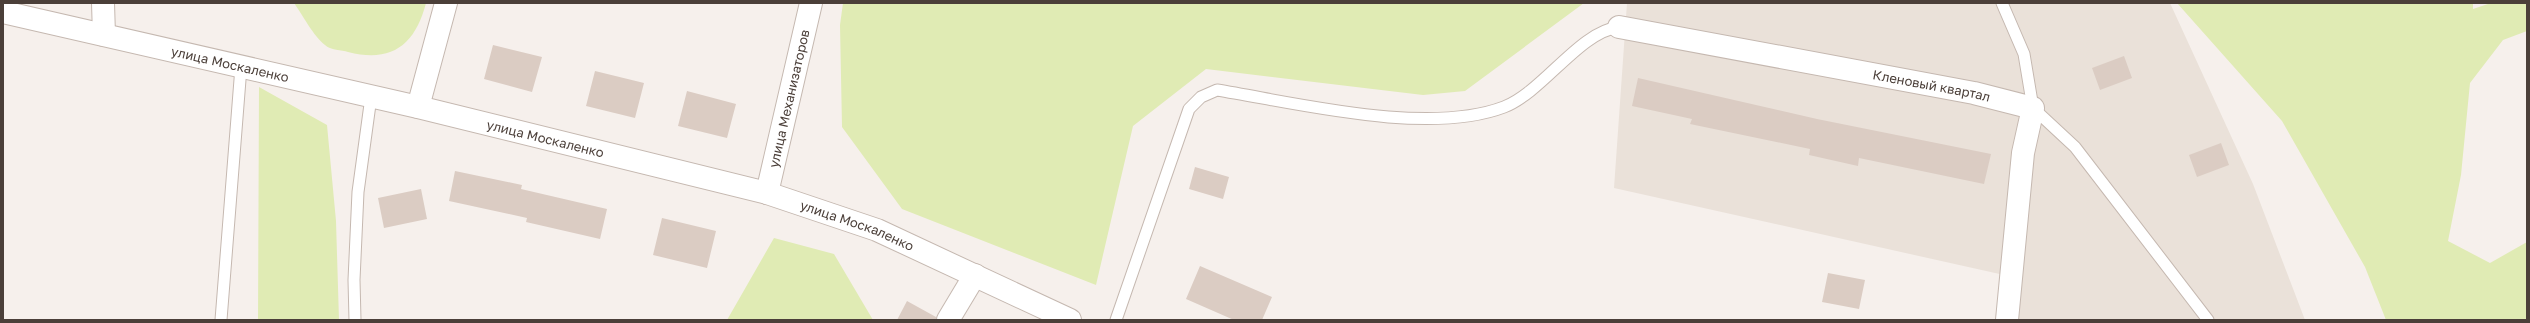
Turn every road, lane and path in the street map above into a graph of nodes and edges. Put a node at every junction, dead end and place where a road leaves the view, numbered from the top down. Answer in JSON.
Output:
{"nodes":[{"id":1,"x":103,"y":3,"type":"edge"},
{"id":2,"x":446,"y":3,"type":"edge"},
{"id":3,"x":811,"y":3,"type":"edge"},
{"id":4,"x":2002,"y":3,"type":"edge"},
{"id":5,"x":3,"y":12,"type":"edge"},
{"id":6,"x":1619,"y":27,"type":"joint"},
{"id":7,"x":104,"y":35,"type":"junction"},
{"id":8,"x":241,"y":67,"type":"junction"},
{"id":9,"x":371,"y":97,"type":"junction"},
{"id":10,"x":418,"y":107,"type":"junction"},
{"id":11,"x":2033,"y":108,"type":"junction"},
{"id":12,"x":767,"y":193,"type":"junction"},
{"id":13,"x":975,"y":275,"type":"junction"},
{"id":14,"x":221,"y":320,"type":"edge"},
{"id":15,"x":355,"y":320,"type":"edge"},
{"id":16,"x":948,"y":320,"type":"edge"},
{"id":17,"x":1070,"y":320,"type":"edge"},
{"id":18,"x":1116,"y":320,"type":"edge"},
{"id":19,"x":2007,"y":320,"type":"edge"},
{"id":20,"x":2208,"y":320,"type":"edge"}],
"edges":[{"from":1,"to":7,"type":"street"},
{"from":2,"to":10,"type":"street"},
{"from":3,"to":12,"type":"street","name":"улица Механизаторов"},
{"from":4,"to":11,"type":"lane"},
{"from":5,"to":7,"type":"street","name":"улица Москаленко"},
{"from":6,"to":11,"type":"street","name":"Кленовый квартал"},
{"from":6,"to":18,"type":"lane"},
{"from":7,"to":8,"type":"street","name":"улица Москаленко"},
{"from":8,"to":9,"type":"street","name":"улица Москаленко"},
{"from":8,"to":14,"type":"lane"},
{"from":9,"to":10,"type":"street","name":"улица Москаленко"},
{"from":9,"to":15,"type":"lane"},
{"from":10,"to":12,"type":"street","name":"улица Москаленко"},
{"from":11,"to":19,"type":"street"},
{"from":11,"to":20,"type":"lane"},
{"from":12,"to":13,"type":"street","name":"улица Москаленко"},
{"from":13,"to":16,"type":"street"},
{"from":13,"to":17,"type":"street","name":"улица Москаленко"}]}
